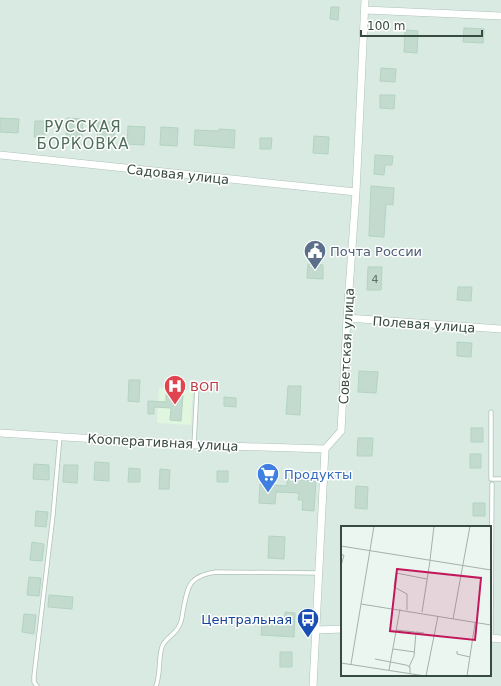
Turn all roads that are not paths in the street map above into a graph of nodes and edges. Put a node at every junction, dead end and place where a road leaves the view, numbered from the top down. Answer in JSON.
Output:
{"nodes":[{"id":1,"x":365,"y":0,"type":"edge"},
{"id":2,"x":365,"y":10,"type":"junction"},
{"id":3,"x":501,"y":16,"type":"edge"},
{"id":4,"x":0,"y":155,"type":"edge"},
{"id":5,"x":356,"y":192,"type":"junction"},
{"id":6,"x":347,"y":318,"type":"junction"},
{"id":7,"x":501,"y":329,"type":"edge"},
{"id":8,"x":197,"y":386,"type":"dead end"},
{"id":9,"x":491,"y":412,"type":"dead end"},
{"id":10,"x":0,"y":433,"type":"edge"},
{"id":11,"x":60,"y":436,"type":"junction"},
{"id":12,"x":194,"y":445,"type":"junction"},
{"id":13,"x":326,"y":449,"type":"junction"},
{"id":14,"x":501,"y":479,"type":"edge"},
{"id":15,"x":492,"y":484,"type":"dead end"},
{"id":16,"x":491,"y":561,"type":"edge"},
{"id":17,"x":319,"y":572,"type":"junction"},
{"id":18,"x":317,"y":630,"type":"junction"},
{"id":19,"x":341,"y":630,"type":"edge"},
{"id":20,"x":491,"y":638,"type":"edge"},
{"id":21,"x":501,"y":639,"type":"edge"},
{"id":22,"x":37,"y":686,"type":"edge"},
{"id":23,"x":156,"y":686,"type":"edge"},
{"id":24,"x":313,"y":686,"type":"edge"}],
"edges":[{"from":1,"to":2,"type":"street","name":"Советская улица"},
{"from":2,"to":3,"type":"street"},
{"from":2,"to":5,"type":"street","name":"Советская улица"},
{"from":4,"to":5,"type":"street","name":"Садовая улица"},
{"from":5,"to":6,"type":"street","name":"Советская улица"},
{"from":6,"to":7,"type":"street","name":"Полевая улица"},
{"from":6,"to":13,"type":"street","name":"Советская улица"},
{"from":8,"to":12,"type":"lane"},
{"from":9,"to":14,"type":"lane"},
{"from":10,"to":11,"type":"street","name":"Кооперативная улица"},
{"from":11,"to":12,"type":"street","name":"Кооперативная улица"},
{"from":11,"to":22,"type":"lane"},
{"from":12,"to":13,"type":"street","name":"Кооперативная улица"},
{"from":13,"to":17,"type":"street"},
{"from":15,"to":16,"type":"lane"},
{"from":17,"to":18,"type":"street"},
{"from":17,"to":23,"type":"lane"},
{"from":18,"to":19,"type":"street"},
{"from":18,"to":24,"type":"street"},
{"from":20,"to":21,"type":"street"}]}
